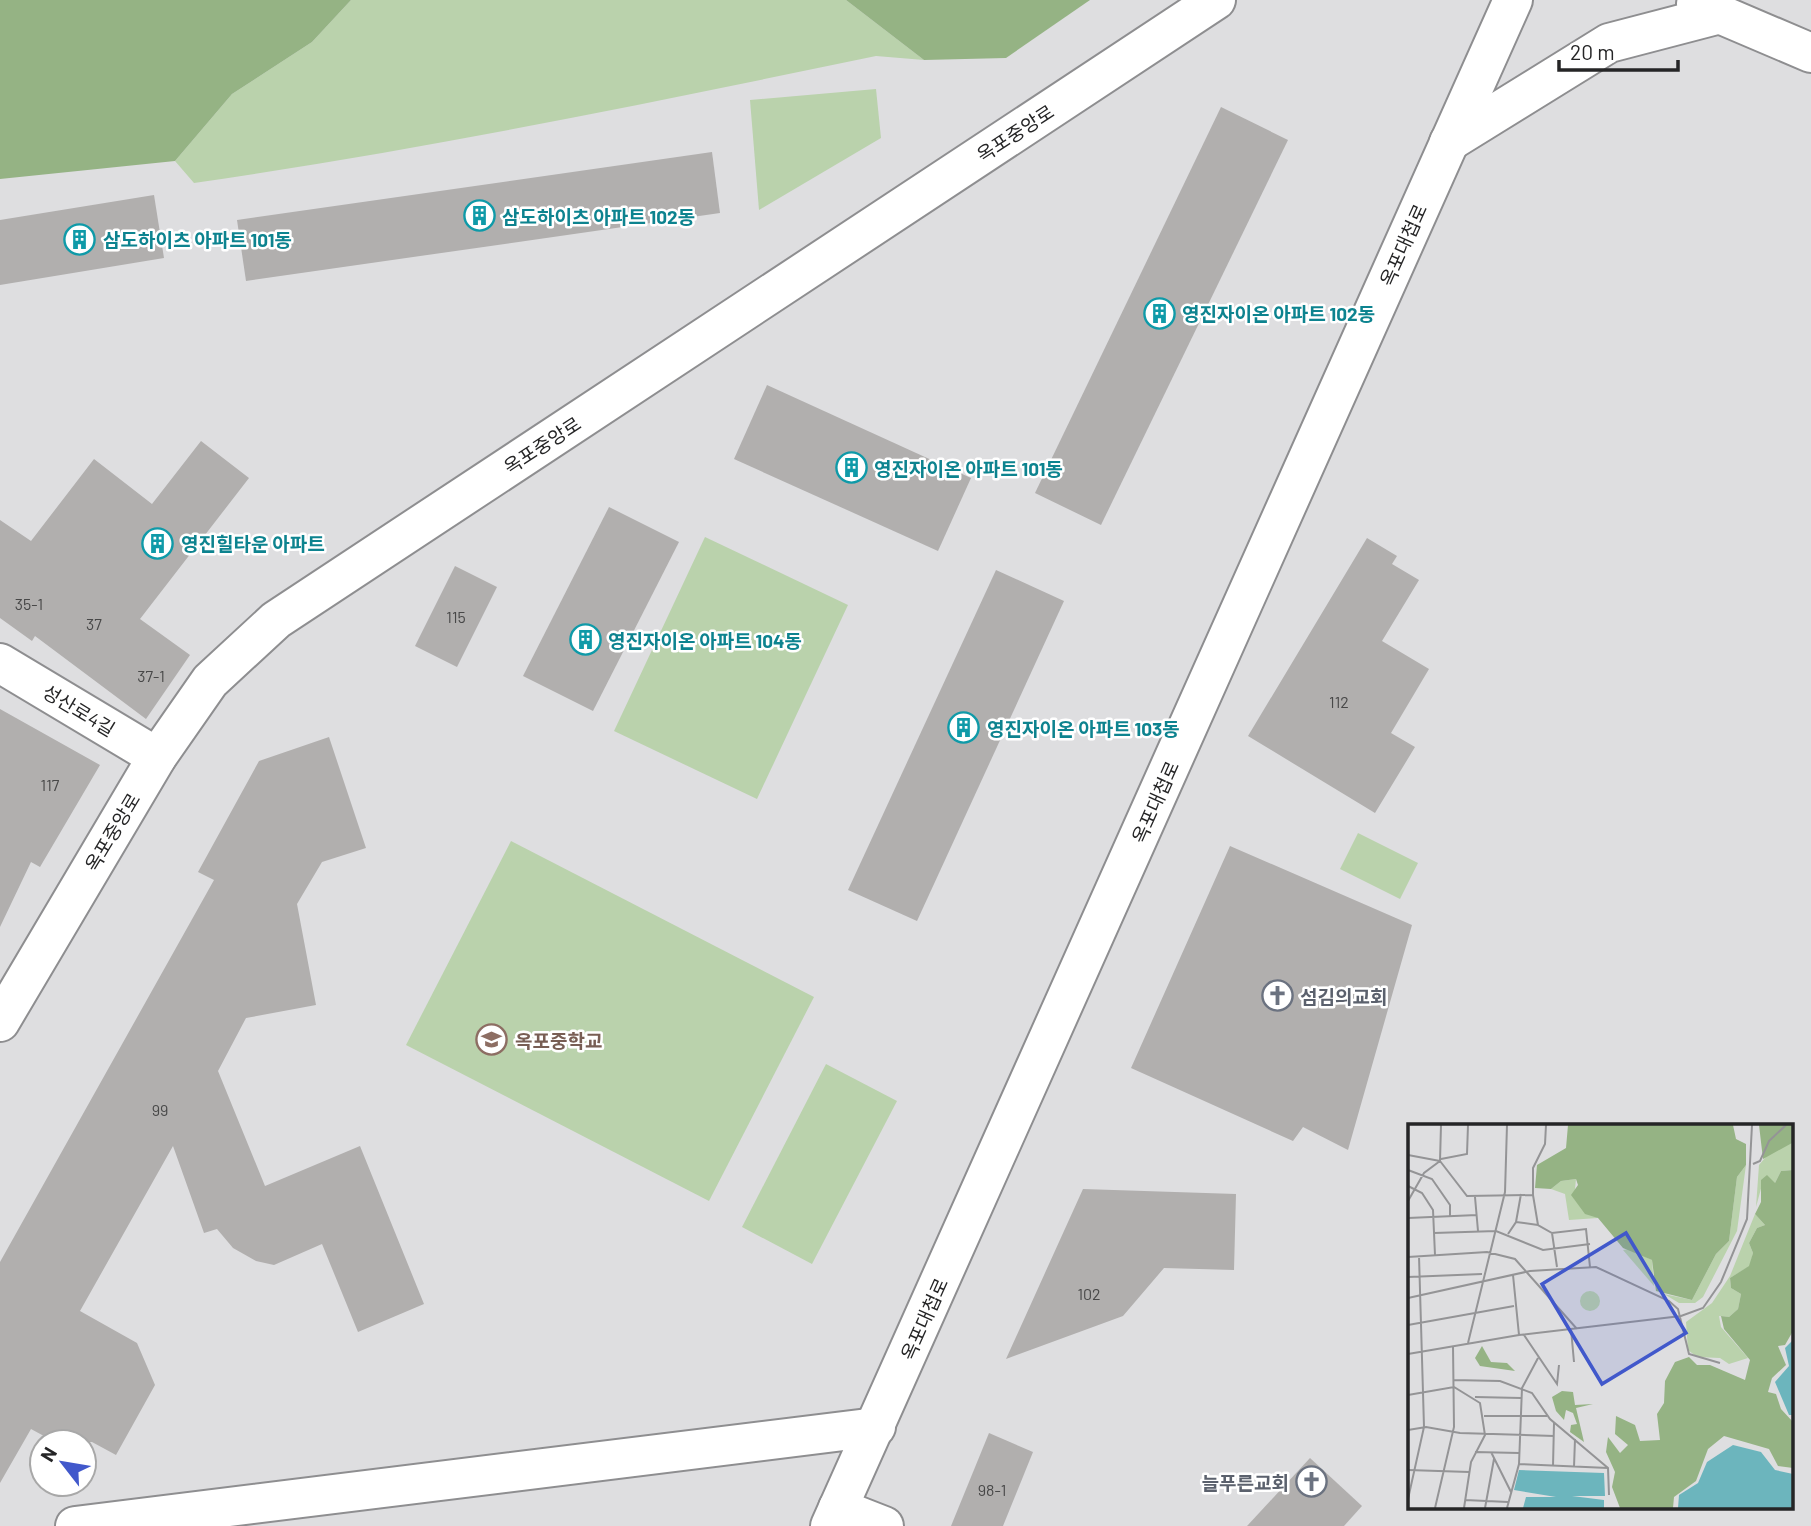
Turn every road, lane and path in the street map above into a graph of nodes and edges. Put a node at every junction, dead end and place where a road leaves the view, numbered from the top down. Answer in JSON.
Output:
{"nodes":[{"id":1,"x":1216,"y":0,"type":"edge"},
{"id":2,"x":1513,"y":0,"type":"edge"},
{"id":3,"x":1704,"y":7,"type":"edge"},
{"id":4,"x":1811,"y":53,"type":"edge"},
{"id":5,"x":1449,"y":142,"type":"junction"},
{"id":6,"x":0,"y":663,"type":"edge"},
{"id":7,"x":157,"y":757,"type":"junction"},
{"id":8,"x":0,"y":1022,"type":"edge"},
{"id":9,"x":876,"y":1427,"type":"junction"},
{"id":10,"x":834,"y":1517,"type":"edge"},
{"id":11,"x":75,"y":1526,"type":"edge"},
{"id":12,"x":884,"y":1526,"type":"edge"}],
"edges":[{"from":1,"to":7,"type":"street","name":"옥포중앙로"},
{"from":2,"to":5,"type":"street","name":"옥포대첩로"},
{"from":3,"to":4,"type":"street"},
{"from":3,"to":5,"type":"street"},
{"from":5,"to":9,"type":"street","name":"옥포대첩로"},
{"from":6,"to":7,"type":"street","name":"성산로4길"},
{"from":7,"to":8,"type":"street","name":"옥포중앙로"},
{"from":9,"to":10,"type":"street","name":"옥포대첩로"},
{"from":9,"to":11,"type":"street"},
{"from":10,"to":12,"type":"street"}]}
